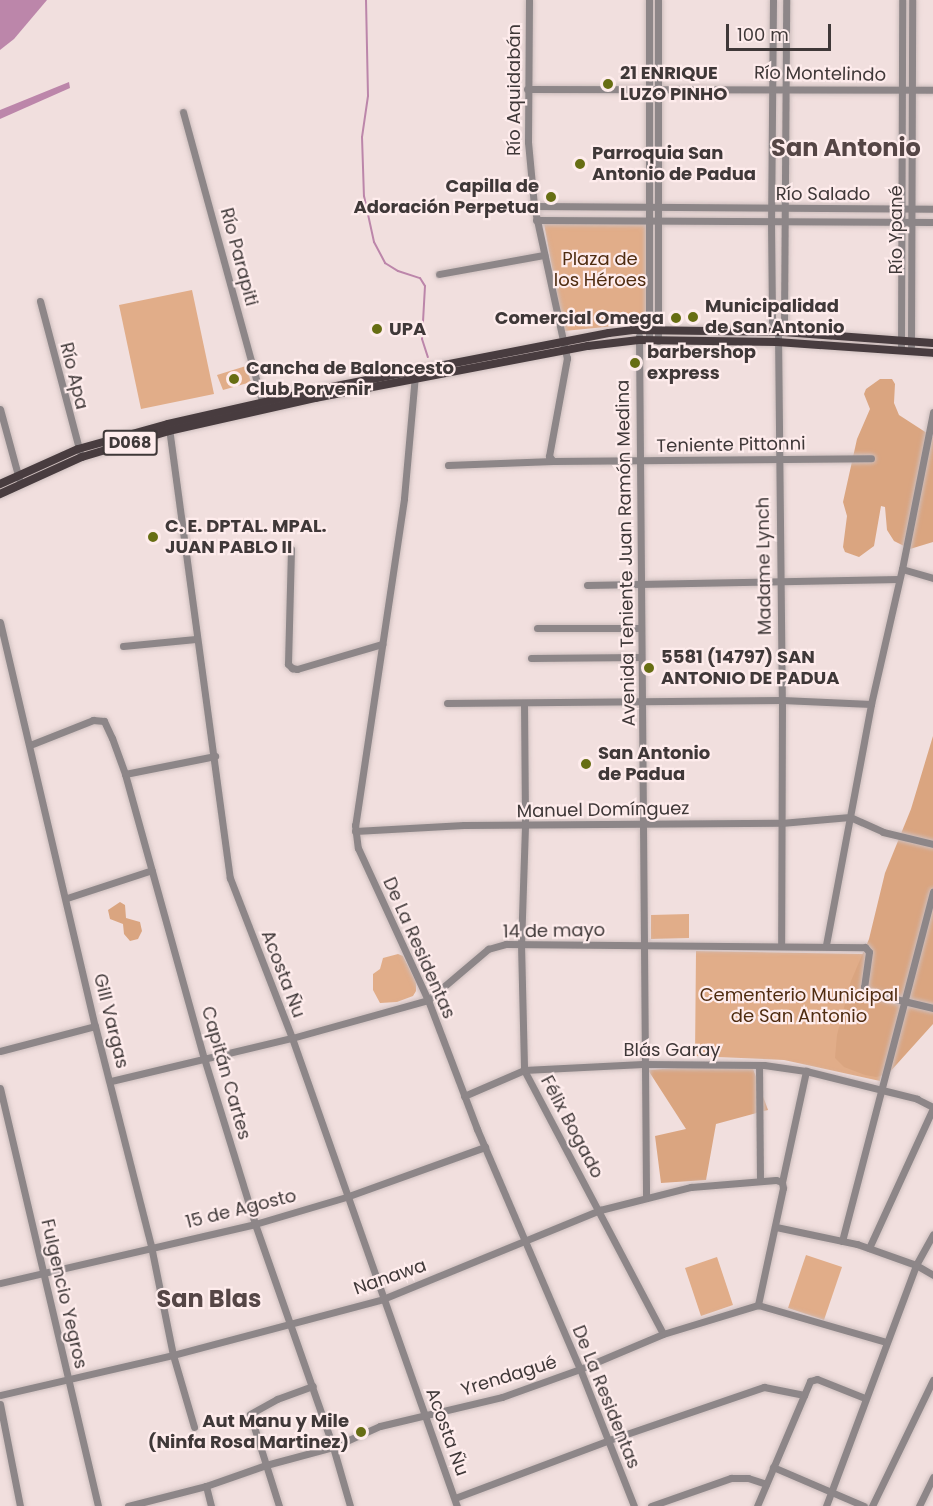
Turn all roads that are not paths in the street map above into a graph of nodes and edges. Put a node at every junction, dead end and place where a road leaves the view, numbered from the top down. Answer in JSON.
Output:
{"nodes":[{"id":1,"x":529,"y":0,"type":"edge"},
{"id":2,"x":649,"y":0,"type":"edge"},
{"id":3,"x":658,"y":0,"type":"edge"},
{"id":4,"x":773,"y":0,"type":"edge"},
{"id":5,"x":786,"y":0,"type":"edge"},
{"id":6,"x":902,"y":0,"type":"edge"},
{"id":7,"x":912,"y":0,"type":"edge"},
{"id":8,"x":653,"y":88,"type":"junction"},
{"id":9,"x":772,"y":88,"type":"junction"},
{"id":10,"x":784,"y":88,"type":"junction"},
{"id":11,"x":527,"y":89,"type":"junction"},
{"id":12,"x":901,"y":90,"type":"junction"},
{"id":13,"x":911,"y":90,"type":"junction"},
{"id":14,"x":933,"y":90,"type":"edge"},
{"id":15,"x":183,"y":112,"type":"dead end"},
{"id":16,"x":534,"y":206,"type":"junction"},
{"id":17,"x":604,"y":207,"type":"junction"},
{"id":18,"x":653,"y":208,"type":"junction"},
{"id":19,"x":771,"y":208,"type":"junction"},
{"id":20,"x":783,"y":208,"type":"junction"},
{"id":21,"x":901,"y":209,"type":"junction"},
{"id":22,"x":911,"y":209,"type":"junction"},
{"id":23,"x":933,"y":209,"type":"edge"},
{"id":24,"x":536,"y":220,"type":"junction"},
{"id":25,"x":602,"y":220,"type":"junction"},
{"id":26,"x":653,"y":220,"type":"junction"},
{"id":27,"x":771,"y":221,"type":"junction"},
{"id":28,"x":783,"y":221,"type":"junction"},
{"id":29,"x":901,"y":222,"type":"junction"},
{"id":30,"x":911,"y":222,"type":"junction"},
{"id":31,"x":933,"y":222,"type":"edge"},
{"id":32,"x":544,"y":255,"type":"junction"},
{"id":33,"x":439,"y":274,"type":"dead end"},
{"id":34,"x":40,"y":301,"type":"dead end"},
{"id":35,"x":639,"y":330,"type":"junction"},
{"id":36,"x":654,"y":331,"type":"junction"},
{"id":37,"x":777,"y":332,"type":"junction"},
{"id":38,"x":706,"y":336,"type":"junction"},
{"id":39,"x":563,"y":339,"type":"junction"},
{"id":40,"x":639,"y":340,"type":"junction"},
{"id":41,"x":653,"y":340,"type":"junction"},
{"id":42,"x":901,"y":340,"type":"junction"},
{"id":43,"x":911,"y":340,"type":"junction"},
{"id":44,"x":777,"y":342,"type":"junction"},
{"id":45,"x":933,"y":343,"type":"edge"},
{"id":46,"x":565,"y":350,"type":"junction"},
{"id":47,"x":901,"y":350,"type":"junction"},
{"id":48,"x":911,"y":351,"type":"junction"},
{"id":49,"x":933,"y":353,"type":"edge"},
{"id":50,"x":415,"y":375,"type":"junction"},
{"id":51,"x":264,"y":406,"type":"junction"},
{"id":52,"x":0,"y":409,"type":"edge"},
{"id":53,"x":933,"y":412,"type":"edge"},
{"id":54,"x":169,"y":428,"type":"junction"},
{"id":55,"x":80,"y":453,"type":"junction"},
{"id":56,"x":871,"y":458,"type":"dead end"},
{"id":57,"x":778,"y":459,"type":"junction"},
{"id":58,"x":553,"y":461,"type":"junction"},
{"id":59,"x":639,"y":461,"type":"junction"},
{"id":60,"x":448,"y":465,"type":"dead end"},
{"id":61,"x":19,"y":479,"type":"junction"},
{"id":62,"x":0,"y":484,"type":"edge"},
{"id":63,"x":0,"y":494,"type":"edge"},
{"id":64,"x":291,"y":549,"type":"dead end"},
{"id":65,"x":902,"y":569,"type":"junction"},
{"id":66,"x":933,"y":578,"type":"edge"},
{"id":67,"x":900,"y":579,"type":"junction"},
{"id":68,"x":779,"y":581,"type":"junction"},
{"id":69,"x":640,"y":584,"type":"junction"},
{"id":70,"x":587,"y":585,"type":"dead end"},
{"id":71,"x":0,"y":622,"type":"edge"},
{"id":72,"x":537,"y":628,"type":"dead end"},
{"id":73,"x":641,"y":628,"type":"junction"},
{"id":74,"x":196,"y":639,"type":"junction"},
{"id":75,"x":382,"y":644,"type":"junction"},
{"id":76,"x":123,"y":646,"type":"dead end"},
{"id":77,"x":642,"y":657,"type":"junction"},
{"id":78,"x":531,"y":658,"type":"dead end"},
{"id":79,"x":782,"y":700,"type":"junction"},
{"id":80,"x":642,"y":701,"type":"junction"},
{"id":81,"x":524,"y":703,"type":"junction"},
{"id":82,"x":447,"y":704,"type":"dead end"},
{"id":83,"x":871,"y":704,"type":"junction"},
{"id":84,"x":30,"y":745,"type":"junction"},
{"id":85,"x":215,"y":756,"type":"junction"},
{"id":86,"x":125,"y":774,"type":"junction"},
{"id":87,"x":850,"y":817,"type":"junction"},
{"id":88,"x":781,"y":823,"type":"junction"},
{"id":89,"x":643,"y":825,"type":"junction"},
{"id":90,"x":525,"y":826,"type":"junction"},
{"id":91,"x":356,"y":831,"type":"junction"},
{"id":92,"x":933,"y":844,"type":"edge"},
{"id":93,"x":152,"y":870,"type":"junction"},
{"id":94,"x":933,"y":892,"type":"edge"},
{"id":95,"x":67,"y":898,"type":"junction"},
{"id":96,"x":929,"y":923,"type":"edge"},
{"id":97,"x":521,"y":944,"type":"junction"},
{"id":98,"x":642,"y":945,"type":"junction"},
{"id":99,"x":781,"y":945,"type":"junction"},
{"id":100,"x":826,"y":945,"type":"junction"},
{"id":101,"x":428,"y":1000,"type":"junction"},
{"id":102,"x":906,"y":1000,"type":"junction"},
{"id":103,"x":933,"y":1008,"type":"edge"},
{"id":104,"x":95,"y":1026,"type":"junction"},
{"id":105,"x":291,"y":1038,"type":"junction"},
{"id":106,"x":0,"y":1051,"type":"edge"},
{"id":107,"x":204,"y":1058,"type":"junction"},
{"id":108,"x":643,"y":1064,"type":"junction"},
{"id":109,"x":759,"y":1065,"type":"junction"},
{"id":110,"x":524,"y":1070,"type":"junction"},
{"id":111,"x":806,"y":1071,"type":"junction"},
{"id":112,"x":111,"y":1081,"type":"junction"},
{"id":113,"x":0,"y":1088,"type":"edge"},
{"id":114,"x":882,"y":1090,"type":"junction"},
{"id":115,"x":464,"y":1096,"type":"junction"},
{"id":116,"x":933,"y":1107,"type":"edge"},
{"id":117,"x":485,"y":1148,"type":"junction"},
{"id":118,"x":760,"y":1181,"type":"junction"},
{"id":119,"x":783,"y":1183,"type":"junction"},
{"id":120,"x":346,"y":1197,"type":"junction"},
{"id":121,"x":646,"y":1198,"type":"junction"},
{"id":122,"x":600,"y":1210,"type":"junction"},
{"id":123,"x":255,"y":1224,"type":"junction"},
{"id":124,"x":776,"y":1227,"type":"junction"},
{"id":125,"x":933,"y":1234,"type":"edge"},
{"id":126,"x":842,"y":1241,"type":"junction"},
{"id":127,"x":525,"y":1242,"type":"junction"},
{"id":128,"x":151,"y":1246,"type":"junction"},
{"id":129,"x":869,"y":1248,"type":"junction"},
{"id":130,"x":916,"y":1265,"type":"junction"},
{"id":131,"x":44,"y":1273,"type":"junction"},
{"id":132,"x":933,"y":1275,"type":"edge"},
{"id":133,"x":0,"y":1283,"type":"edge"},
{"id":134,"x":383,"y":1299,"type":"junction"},
{"id":135,"x":758,"y":1305,"type":"junction"},
{"id":136,"x":290,"y":1322,"type":"junction"},
{"id":137,"x":663,"y":1334,"type":"junction"},
{"id":138,"x":886,"y":1342,"type":"junction"},
{"id":139,"x":173,"y":1355,"type":"junction"},
{"id":140,"x":580,"y":1369,"type":"junction"},
{"id":141,"x":69,"y":1379,"type":"junction"},
{"id":142,"x":933,"y":1380,"type":"edge"},
{"id":143,"x":313,"y":1386,"type":"junction"},
{"id":144,"x":0,"y":1395,"type":"edge"},
{"id":145,"x":804,"y":1395,"type":"junction"},
{"id":146,"x":865,"y":1398,"type":"junction"},
{"id":147,"x":0,"y":1404,"type":"edge"},
{"id":148,"x":425,"y":1416,"type":"junction"},
{"id":149,"x":194,"y":1428,"type":"dead end"},
{"id":150,"x":609,"y":1440,"type":"junction"},
{"id":151,"x":333,"y":1447,"type":"junction"},
{"id":152,"x":266,"y":1465,"type":"junction"},
{"id":153,"x":773,"y":1467,"type":"junction"},
{"id":154,"x":933,"y":1477,"type":"edge"},
{"id":155,"x":766,"y":1484,"type":"junction"},
{"id":156,"x":206,"y":1486,"type":"junction"},
{"id":157,"x":832,"y":1491,"type":"junction"},
{"id":158,"x":456,"y":1502,"type":"edge"},
{"id":159,"x":20,"y":1506,"type":"edge"},
{"id":160,"x":98,"y":1506,"type":"edge"},
{"id":161,"x":128,"y":1506,"type":"edge"},
{"id":162,"x":211,"y":1506,"type":"edge"},
{"id":163,"x":279,"y":1506,"type":"edge"},
{"id":164,"x":350,"y":1506,"type":"edge"},
{"id":165,"x":634,"y":1506,"type":"edge"},
{"id":166,"x":651,"y":1506,"type":"edge"},
{"id":167,"x":757,"y":1506,"type":"edge"},
{"id":168,"x":826,"y":1506,"type":"edge"},
{"id":169,"x":864,"y":1506,"type":"edge"},
{"id":170,"x":872,"y":1506,"type":"edge"},
{"id":171,"x":919,"y":1506,"type":"edge"}],
"edges":[{"from":1,"to":11,"type":"street","name":"Río Aquidabán"},
{"from":2,"to":8,"type":"street"},
{"from":3,"to":8,"type":"street"},
{"from":4,"to":9,"type":"street"},
{"from":5,"to":10,"type":"street"},
{"from":6,"to":12,"type":"street","name":"Río Ypané"},
{"from":7,"to":13,"type":"street","name":"Río Ypané"},
{"from":8,"to":9,"type":"street","name":"Río Montelindo"},
{"from":8,"to":11,"type":"street","name":"Río Montelindo"},
{"from":8,"to":18,"type":"street"},
{"from":9,"to":10,"type":"street","name":"Río Montelindo"},
{"from":9,"to":19,"type":"street"},
{"from":10,"to":12,"type":"street","name":"Río Montelindo"},
{"from":10,"to":20,"type":"street"},
{"from":11,"to":16,"type":"street","name":"Río Aquidabán"},
{"from":12,"to":13,"type":"street","name":"Río Montelindo"},
{"from":12,"to":21,"type":"street","name":"Río Ypané"},
{"from":13,"to":14,"type":"street","name":"Río Montelindo"},
{"from":13,"to":22,"type":"street","name":"Río Ypané"},
{"from":15,"to":51,"type":"street","name":"Río Parapiti"},
{"from":16,"to":17,"type":"street","name":"Río Salado"},
{"from":16,"to":24,"type":"street","name":"Río Aquidabán"},
{"from":17,"to":18,"type":"street","name":"Río Salado"},
{"from":17,"to":25,"type":"street"},
{"from":18,"to":19,"type":"street","name":"Río Salado"},
{"from":18,"to":26,"type":"street"},
{"from":19,"to":20,"type":"street","name":"Río Salado"},
{"from":19,"to":27,"type":"street"},
{"from":20,"to":21,"type":"street","name":"Río Salado"},
{"from":20,"to":28,"type":"street"},
{"from":21,"to":22,"type":"street","name":"Río Salado"},
{"from":21,"to":29,"type":"street","name":"Río Ypané"},
{"from":22,"to":23,"type":"street","name":"Río Salado"},
{"from":22,"to":30,"type":"street","name":"Río Ypané"},
{"from":24,"to":25,"type":"street","name":"Río Salado"},
{"from":24,"to":32,"type":"street","name":"Río Aquidabán"},
{"from":25,"to":26,"type":"street","name":"Río Salado"},
{"from":26,"to":27,"type":"street","name":"Río Salado"},
{"from":26,"to":36,"type":"street"},
{"from":27,"to":28,"type":"street","name":"Río Salado"},
{"from":27,"to":37,"type":"street"},
{"from":28,"to":29,"type":"street","name":"Río Salado"},
{"from":28,"to":37,"type":"street"},
{"from":29,"to":30,"type":"street","name":"Río Salado"},
{"from":29,"to":42,"type":"street","name":"Río Ypané"},
{"from":30,"to":31,"type":"street","name":"Río Salado"},
{"from":30,"to":43,"type":"street","name":"Río Ypané"},
{"from":32,"to":33,"type":"street"},
{"from":32,"to":39,"type":"street","name":"Río Aquidabán"},
{"from":34,"to":55,"type":"street","name":"Río Apa"},
{"from":35,"to":36,"type":"main road","number":"D068"},
{"from":35,"to":39,"type":"main road","number":"D068"},
{"from":35,"to":40,"type":"street","name":"Avenida Teniente Juan Ramón Medina"},
{"from":36,"to":38,"type":"main road","number":"D068"},
{"from":36,"to":41,"type":"street"},
{"from":37,"to":38,"type":"main road","number":"D068"},
{"from":37,"to":42,"type":"main road","number":"D068"},
{"from":37,"to":44,"type":"street","name":"Madame Lynch"},
{"from":38,"to":41,"type":"main road","number":"D068"},
{"from":38,"to":44,"type":"main road","number":"D068"},
{"from":39,"to":46,"type":"street","name":"Río Aquidabán"},
{"from":39,"to":50,"type":"main road","number":"D068"},
{"from":40,"to":41,"type":"main road","number":"D068"},
{"from":40,"to":46,"type":"main road","number":"D068"},
{"from":40,"to":59,"type":"street","name":"Avenida Teniente Juan Ramón Medina"},
{"from":42,"to":43,"type":"main road","number":"D068"},
{"from":42,"to":47,"type":"street","name":"Río Ypané"},
{"from":43,"to":45,"type":"main road","number":"D068"},
{"from":43,"to":48,"type":"street","name":"Río Ypané"},
{"from":44,"to":47,"type":"main road","number":"D068"},
{"from":44,"to":57,"type":"street","name":"Madame Lynch"},
{"from":46,"to":50,"type":"main road","number":"D068"},
{"from":46,"to":58,"type":"street","name":"Río Aquidabán"},
{"from":47,"to":48,"type":"main road","number":"D068"},
{"from":48,"to":49,"type":"main road","number":"D068"},
{"from":50,"to":51,"type":"main road","number":"D068"},
{"from":50,"to":75,"type":"street","name":"De La Residentas"},
{"from":51,"to":54,"type":"main road","number":"D068"},
{"from":52,"to":61,"type":"street"},
{"from":53,"to":65,"type":"street"},
{"from":54,"to":55,"type":"main road","number":"D068"},
{"from":54,"to":74,"type":"street","name":"Acosta Ñu"},
{"from":55,"to":61,"type":"main road","number":"D068"},
{"from":56,"to":57,"type":"street","name":"Teniente Pittonni"},
{"from":57,"to":59,"type":"street","name":"Teniente Pittonni"},
{"from":57,"to":68,"type":"street","name":"Madame Lynch"},
{"from":58,"to":59,"type":"street","name":"Teniente Pittonni"},
{"from":58,"to":60,"type":"street","name":"Teniente Pittonni"},
{"from":59,"to":69,"type":"street","name":"Avenida Teniente Juan Ramón Medina"},
{"from":61,"to":62,"type":"main road","number":"D068"},
{"from":61,"to":63,"type":"main road","number":"D068"},
{"from":64,"to":75,"type":"street"},
{"from":65,"to":66,"type":"street"},
{"from":65,"to":67,"type":"street"},
{"from":67,"to":68,"type":"street"},
{"from":67,"to":83,"type":"street"},
{"from":68,"to":69,"type":"street"},
{"from":68,"to":79,"type":"street","name":"Madame Lynch"},
{"from":69,"to":70,"type":"street"},
{"from":69,"to":73,"type":"street","name":"Avenida Teniente Juan Ramón Medina"},
{"from":71,"to":84,"type":"street","name":"Gill Vargas"},
{"from":72,"to":73,"type":"street"},
{"from":73,"to":77,"type":"street","name":"Avenida Teniente Juan Ramón Medina"},
{"from":74,"to":76,"type":"street"},
{"from":74,"to":85,"type":"street","name":"Acosta Ñu"},
{"from":75,"to":91,"type":"street","name":"De La Residentas"},
{"from":77,"to":78,"type":"street"},
{"from":77,"to":80,"type":"street","name":"Avenida Teniente Juan Ramón Medina"},
{"from":79,"to":80,"type":"street"},
{"from":79,"to":83,"type":"street"},
{"from":79,"to":88,"type":"street","name":"Madame Lynch"},
{"from":80,"to":81,"type":"street"},
{"from":80,"to":89,"type":"street","name":"Avenida Teniente Juan Ramón Medina"},
{"from":81,"to":82,"type":"street"},
{"from":81,"to":90,"type":"street","name":"Félix Bogado"},
{"from":83,"to":87,"type":"street"},
{"from":84,"to":86,"type":"street","name":"Capitán Cartes"},
{"from":84,"to":95,"type":"street","name":"Gill Vargas"},
{"from":85,"to":86,"type":"street"},
{"from":85,"to":105,"type":"street","name":"Acosta Ñu"},
{"from":86,"to":93,"type":"street","name":"Capitán Cartes"},
{"from":87,"to":88,"type":"street","name":"Manuel Domínguez"},
{"from":87,"to":92,"type":"street"},
{"from":87,"to":100,"type":"street"},
{"from":88,"to":89,"type":"street","name":"Manuel Domínguez"},
{"from":88,"to":99,"type":"street","name":"Madame Lynch"},
{"from":89,"to":90,"type":"street","name":"Manuel Domínguez"},
{"from":89,"to":98,"type":"street","name":"Avenida Teniente Juan Ramón Medina"},
{"from":90,"to":91,"type":"street","name":"Manuel Domínguez"},
{"from":90,"to":97,"type":"street","name":"Félix Bogado"},
{"from":91,"to":101,"type":"street","name":"De La Residentas"},
{"from":93,"to":95,"type":"street"},
{"from":93,"to":107,"type":"street","name":"Capitán Cartes"},
{"from":94,"to":96,"type":"street"},
{"from":95,"to":104,"type":"street","name":"Gill Vargas"},
{"from":96,"to":102,"type":"street"},
{"from":97,"to":98,"type":"street","name":"14 de mayo"},
{"from":97,"to":101,"type":"street","name":"14 de mayo"},
{"from":97,"to":110,"type":"street","name":"Félix Bogado"},
{"from":98,"to":99,"type":"street","name":"14 de mayo"},
{"from":98,"to":108,"type":"street","name":"Avenida Teniente Juan Ramón Medina"},
{"from":99,"to":100,"type":"street","name":"14 de mayo"},
{"from":100,"to":102,"type":"street","name":"14 de mayo"},
{"from":101,"to":105,"type":"street","name":"14 de mayo"},
{"from":101,"to":115,"type":"street","name":"De La Residentas"},
{"from":102,"to":103,"type":"street"},
{"from":102,"to":114,"type":"street"},
{"from":104,"to":106,"type":"street"},
{"from":104,"to":112,"type":"street","name":"Gill Vargas"},
{"from":105,"to":107,"type":"street","name":"14 de mayo"},
{"from":105,"to":120,"type":"street","name":"Acosta Ñu"},
{"from":107,"to":112,"type":"street","name":"14 de mayo"},
{"from":107,"to":123,"type":"street","name":"Capitán Cartes"},
{"from":108,"to":109,"type":"street","name":"Blás Garay"},
{"from":108,"to":110,"type":"street","name":"Blás Garay"},
{"from":108,"to":121,"type":"street","name":"Avenida Teniente Juan Ramón Medina"},
{"from":109,"to":111,"type":"street","name":"Blás Garay"},
{"from":109,"to":118,"type":"street"},
{"from":110,"to":115,"type":"street","name":"Blás Garay"},
{"from":110,"to":122,"type":"street","name":"Félix Bogado"},
{"from":111,"to":114,"type":"street","name":"Blás Garay"},
{"from":111,"to":119,"type":"street"},
{"from":112,"to":128,"type":"street","name":"Gill Vargas"},
{"from":113,"to":131,"type":"street","name":"Fulgencio Yegros"},
{"from":114,"to":116,"type":"street","name":"Blás Garay"},
{"from":114,"to":126,"type":"street"},
{"from":115,"to":117,"type":"street","name":"De La Residentas"},
{"from":116,"to":129,"type":"street"},
{"from":117,"to":120,"type":"street","name":"15 de Agosto"},
{"from":117,"to":127,"type":"street","name":"De La Residentas"},
{"from":118,"to":119,"type":"street","name":"Nanawa"},
{"from":118,"to":121,"type":"street","name":"Nanawa"},
{"from":119,"to":124,"type":"street"},
{"from":120,"to":123,"type":"street","name":"15 de Agosto"},
{"from":120,"to":134,"type":"street","name":"Acosta Ñu"},
{"from":121,"to":122,"type":"street","name":"Nanawa"},
{"from":122,"to":127,"type":"street","name":"Nanawa"},
{"from":122,"to":137,"type":"street","name":"Félix Bogado"},
{"from":123,"to":128,"type":"street","name":"15 de Agosto"},
{"from":123,"to":136,"type":"street","name":"Capitán Cartes"},
{"from":124,"to":126,"type":"street"},
{"from":124,"to":135,"type":"street"},
{"from":125,"to":130,"type":"street"},
{"from":126,"to":129,"type":"street"},
{"from":127,"to":134,"type":"street","name":"Nanawa"},
{"from":127,"to":140,"type":"street","name":"De La Residentas"},
{"from":128,"to":131,"type":"street","name":"15 de Agosto"},
{"from":128,"to":139,"type":"street","name":"Gill Vargas"},
{"from":129,"to":130,"type":"street"},
{"from":130,"to":132,"type":"street"},
{"from":130,"to":138,"type":"street"},
{"from":131,"to":133,"type":"street","name":"15 de Agosto"},
{"from":131,"to":141,"type":"street","name":"Fulgencio Yegros"},
{"from":134,"to":136,"type":"street","name":"Nanawa"},
{"from":134,"to":148,"type":"street","name":"Acosta Ñu"},
{"from":135,"to":137,"type":"street","name":"Yrendagué"},
{"from":135,"to":138,"type":"street"},
{"from":136,"to":139,"type":"street","name":"Nanawa"},
{"from":136,"to":143,"type":"street","name":"Capitán Cartes"},
{"from":137,"to":140,"type":"street","name":"Yrendagué"},
{"from":138,"to":146,"type":"street"},
{"from":139,"to":141,"type":"street","name":"Nanawa"},
{"from":139,"to":149,"type":"street","name":"Gill Vargas"},
{"from":140,"to":148,"type":"street","name":"Yrendagué"},
{"from":140,"to":150,"type":"street","name":"De La Residentas"},
{"from":141,"to":144,"type":"street","name":"Nanawa"},
{"from":141,"to":160,"type":"street","name":"Fulgencio Yegros"},
{"from":142,"to":170,"type":"street"},
{"from":143,"to":151,"type":"street","name":"Capitán Cartes"},
{"from":143,"to":152,"type":"street"},
{"from":145,"to":146,"type":"street"},
{"from":145,"to":150,"type":"street"},
{"from":145,"to":153,"type":"street"},
{"from":146,"to":157,"type":"street"},
{"from":147,"to":159,"type":"street"},
{"from":148,"to":151,"type":"street","name":"Yrendagué"},
{"from":148,"to":158,"type":"street","name":"Acosta Ñu"},
{"from":150,"to":158,"type":"street"},
{"from":150,"to":165,"type":"street","name":"De La Residentas"},
{"from":151,"to":152,"type":"street","name":"Yrendagué"},
{"from":151,"to":164,"type":"street","name":"Capitán Cartes"},
{"from":152,"to":156,"type":"street","name":"Yrendagué"},
{"from":152,"to":163,"type":"street"},
{"from":153,"to":155,"type":"street"},
{"from":153,"to":157,"type":"street"},
{"from":154,"to":171,"type":"street"},
{"from":155,"to":166,"type":"street"},
{"from":155,"to":167,"type":"street"},
{"from":156,"to":161,"type":"street","name":"Yrendagué"},
{"from":156,"to":162,"type":"street"},
{"from":157,"to":168,"type":"street"},
{"from":157,"to":169,"type":"street"}]}
